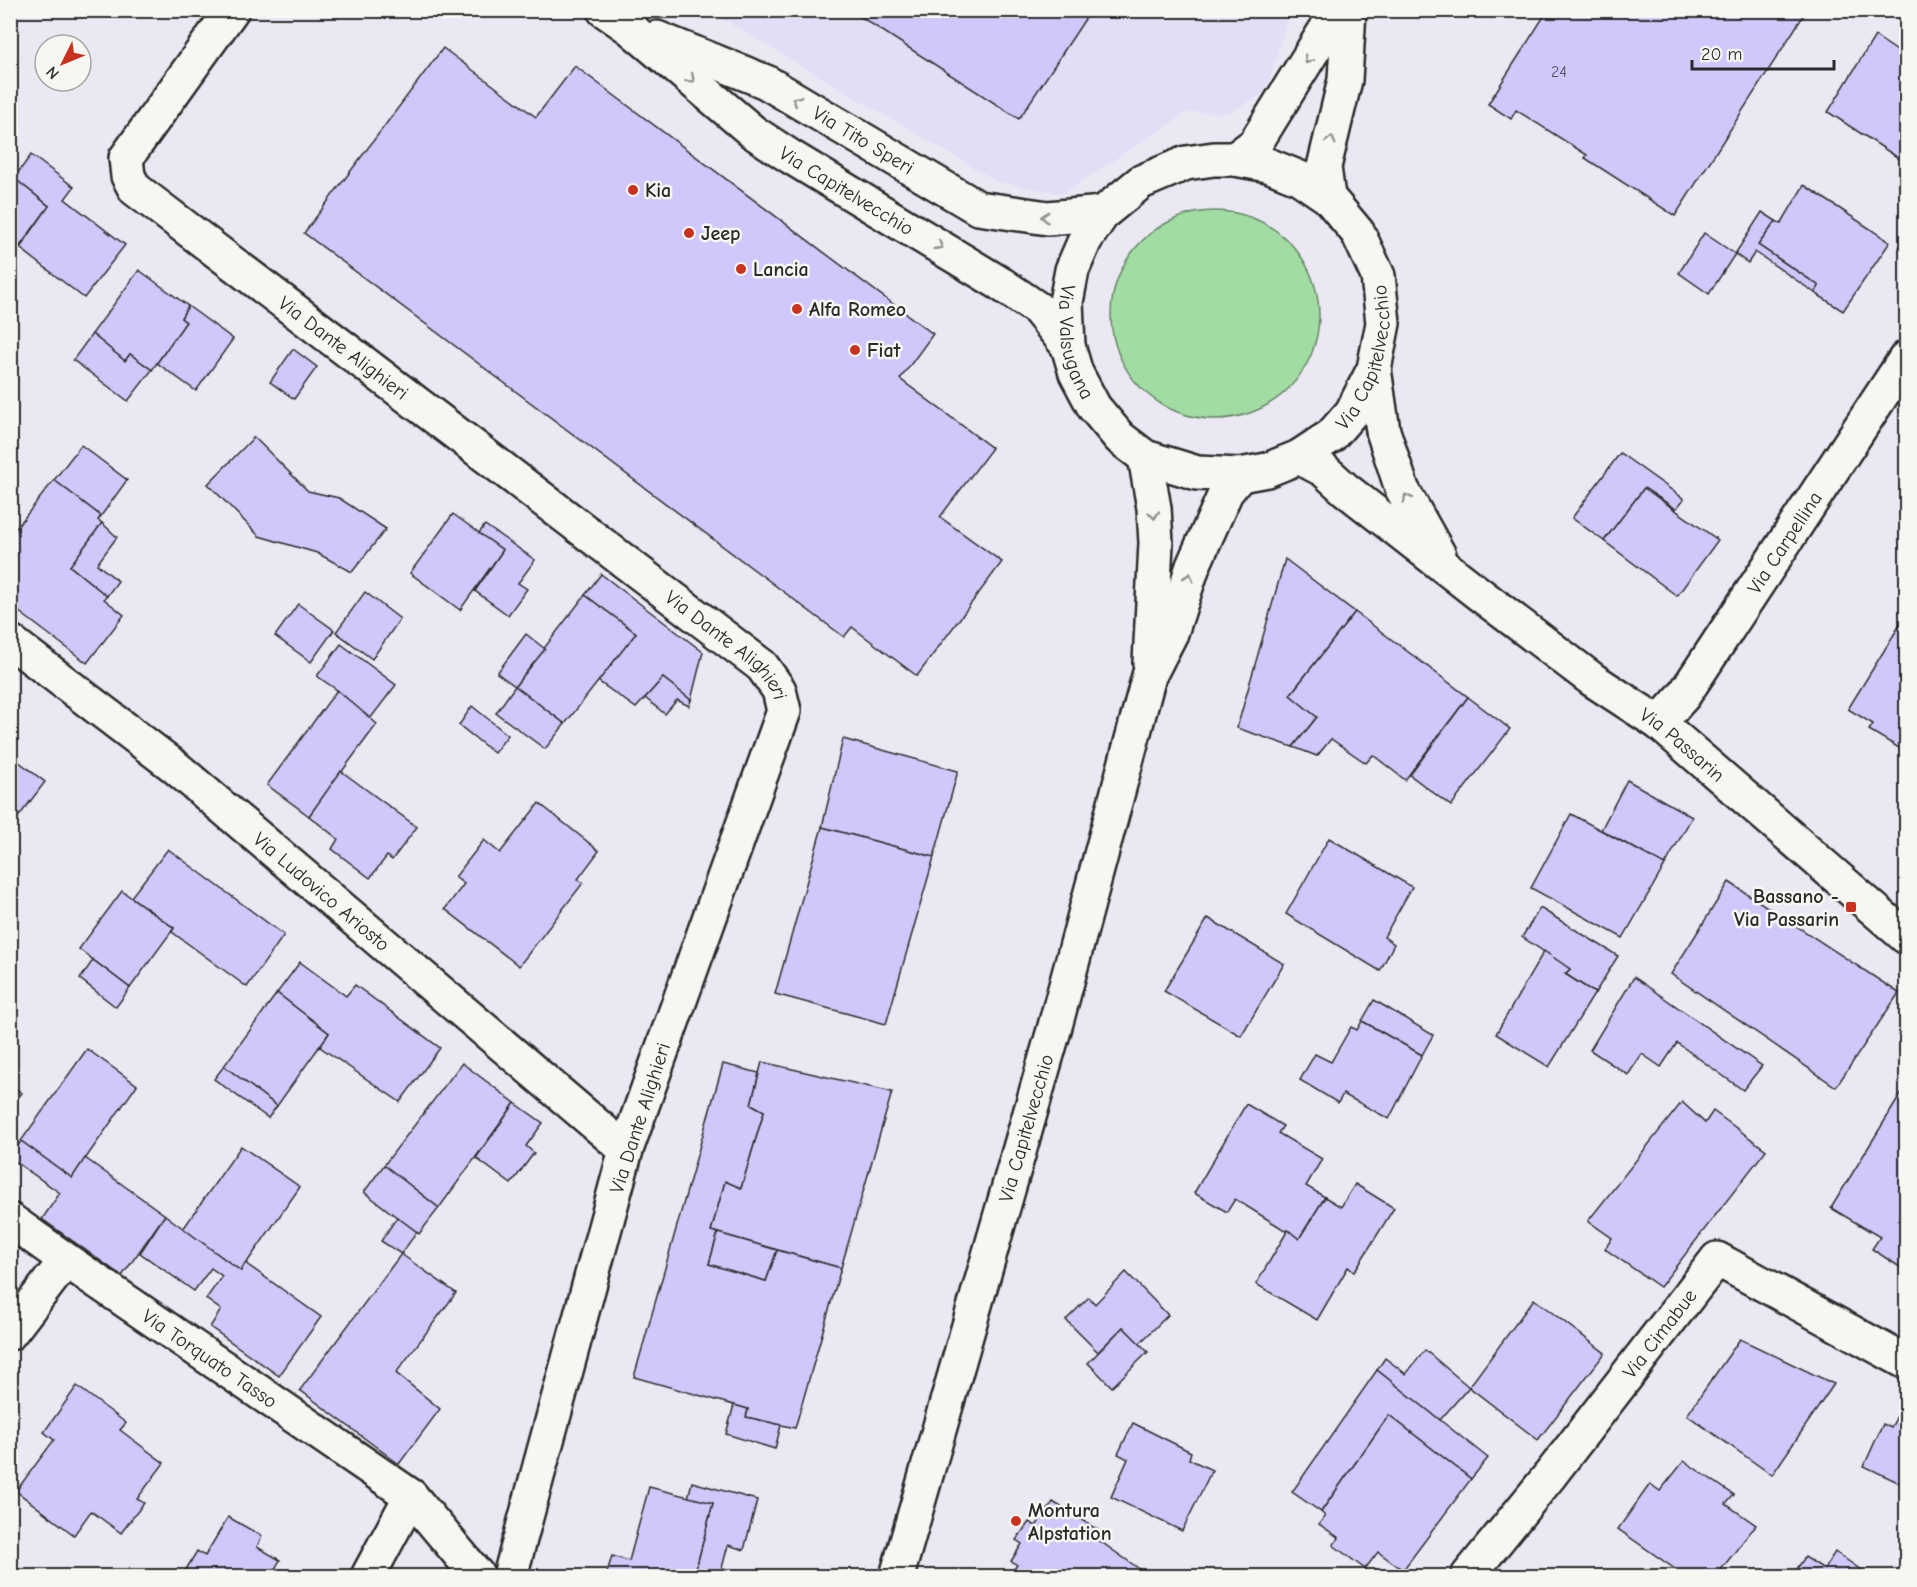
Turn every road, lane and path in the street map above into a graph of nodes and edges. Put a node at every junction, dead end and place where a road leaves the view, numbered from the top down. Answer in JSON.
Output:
{"nodes":[{"id":1,"x":232,"y":10,"type":"edge"},
{"id":2,"x":1338,"y":10,"type":"edge"},
{"id":3,"x":1349,"y":10,"type":"edge"},
{"id":4,"x":617,"y":19,"type":"edge"},
{"id":5,"x":1235,"y":159,"type":"junction"},
{"id":6,"x":1328,"y":197,"type":"junction"},
{"id":7,"x":1103,"y":213,"type":"junction"},
{"id":8,"x":1068,"y":346,"type":"junction"},
{"id":9,"x":1906,"y":358,"type":"edge"},
{"id":10,"x":1374,"y":369,"type":"junction"},
{"id":11,"x":1145,"y":457,"type":"junction"},
{"id":12,"x":1299,"y":457,"type":"junction"},
{"id":13,"x":1240,"y":475,"type":"junction"},
{"id":14,"x":1446,"y":567,"type":"junction"},
{"id":15,"x":10,"y":641,"type":"edge"},
{"id":16,"x":1149,"y":676,"type":"junction"},
{"id":17,"x":1659,"y":723,"type":"junction"},
{"id":18,"x":1906,"y":937,"type":"edge"},
{"id":19,"x":626,"y":1150,"type":"junction"},
{"id":20,"x":10,"y":1220,"type":"edge"},
{"id":21,"x":66,"y":1260,"type":"junction"},
{"id":22,"x":10,"y":1334,"type":"edge"},
{"id":23,"x":1906,"y":1362,"type":"edge"},
{"id":24,"x":411,"y":1496,"type":"junction"},
{"id":25,"x":368,"y":1576,"type":"edge"},
{"id":26,"x":478,"y":1576,"type":"edge"},
{"id":27,"x":510,"y":1576,"type":"edge"},
{"id":28,"x":897,"y":1576,"type":"edge"},
{"id":29,"x":1468,"y":1576,"type":"edge"}],
"edges":[{"from":1,"to":19,"type":"street","name":"Via Dante Alighieri"},
{"from":2,"to":5,"type":"street","one_way":true},
{"from":6,"to":3,"type":"street","one_way":true},
{"from":7,"to":4,"type":"street","name":"Via Tito Speri","one_way":true},
{"from":4,"to":8,"type":"street","name":"Via Capitelvecchio","one_way":true},
{"from":5,"to":6,"type":"street","name":"Via Valsugana"},
{"from":5,"to":7,"type":"street","name":"Via Valsugana"},
{"from":6,"to":10,"type":"street","name":"Via Capitelvecchio"},
{"from":7,"to":8,"type":"street","name":"Via Valsugana"},
{"from":8,"to":11,"type":"street","name":"Via Valsugana"},
{"from":9,"to":17,"type":"street","name":"Via Carpellina"},
{"from":10,"to":12,"type":"street","name":"Via Capitelvecchio"},
{"from":14,"to":10,"type":"street","name":"Via Passarin","one_way":true},
{"from":11,"to":13,"type":"street","name":"Via Capitelvecchio"},
{"from":11,"to":16,"type":"street","name":"Via Capitelvecchio","one_way":true},
{"from":12,"to":13,"type":"street","name":"Via Capitelvecchio"},
{"from":12,"to":14,"type":"street","name":"Via Passarin"},
{"from":16,"to":13,"type":"street","name":"Via Capitelvecchio","one_way":true},
{"from":14,"to":17,"type":"street","name":"Via Passarin"},
{"from":15,"to":19,"type":"street","name":"Via Ludovico Ariosto"},
{"from":16,"to":28,"type":"street","name":"Via Capitelvecchio"},
{"from":17,"to":18,"type":"street","name":"Via Passarin"},
{"from":19,"to":27,"type":"street","name":"Via Dante Alighieri"},
{"from":20,"to":21,"type":"street","name":"Via Torquato Tasso"},
{"from":21,"to":22,"type":"street"},
{"from":21,"to":24,"type":"street","name":"Via Torquato Tasso"},
{"from":23,"to":29,"type":"street","name":"Via Cimabue"},
{"from":24,"to":25,"type":"street"},
{"from":24,"to":26,"type":"street","name":"Via Torquato Tasso"}]}
